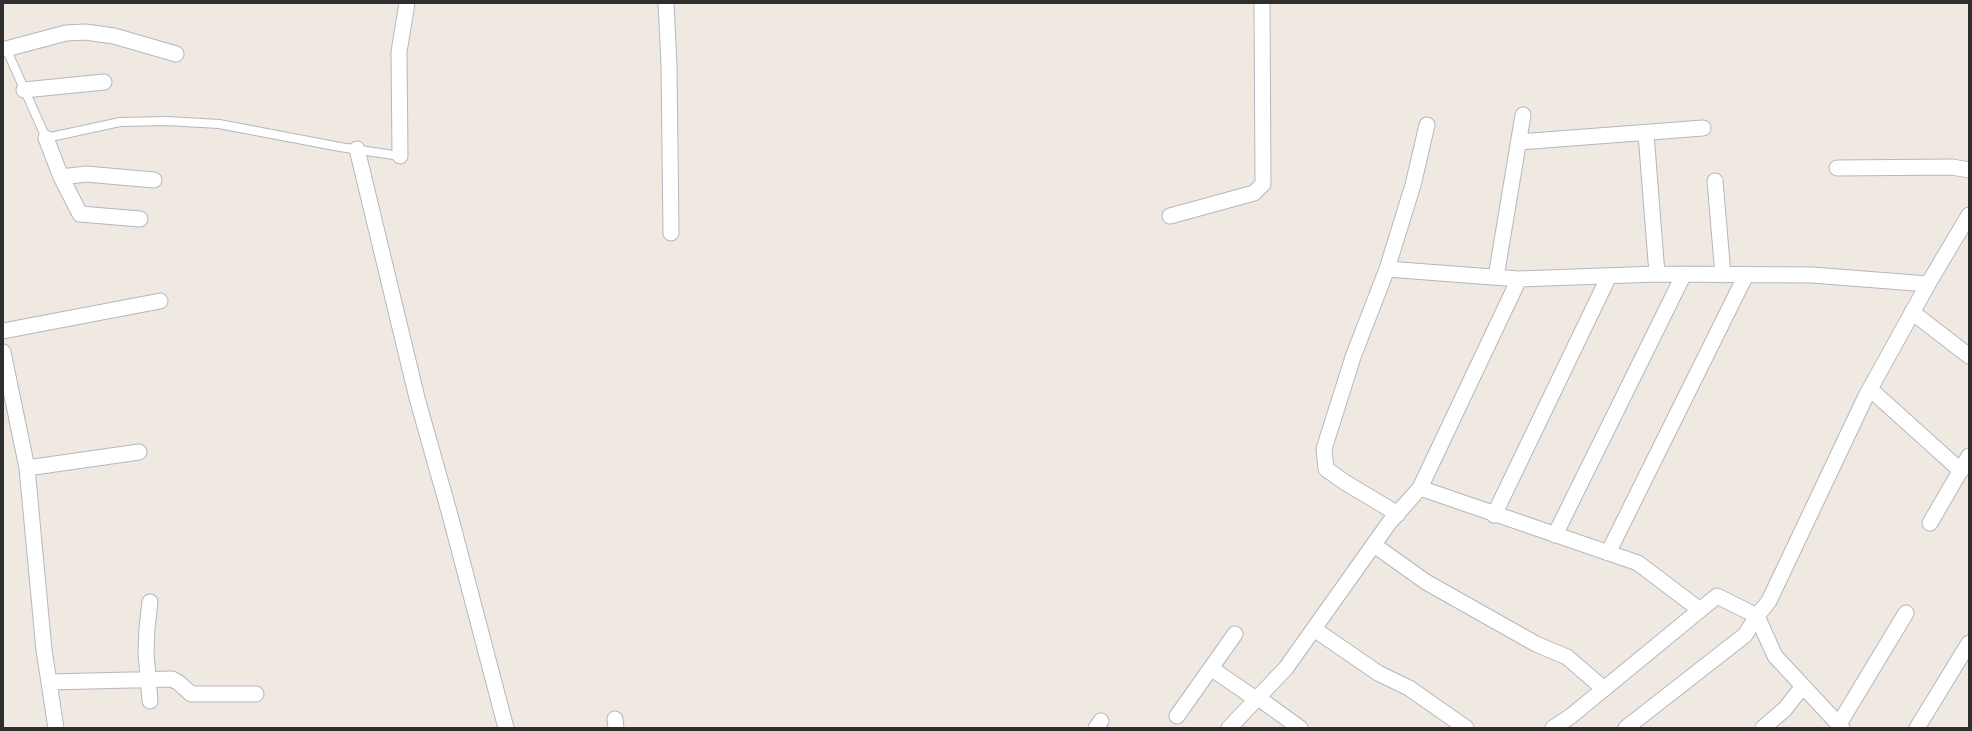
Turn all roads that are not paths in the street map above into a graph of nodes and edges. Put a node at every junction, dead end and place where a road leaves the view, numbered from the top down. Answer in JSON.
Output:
{"nodes":[{"id":1,"x":407,"y":3,"type":"edge"},
{"id":2,"x":666,"y":3,"type":"edge"},
{"id":3,"x":1262,"y":3,"type":"edge"},
{"id":4,"x":5,"y":46,"type":"edge"},
{"id":5,"x":176,"y":54,"type":"dead end"},
{"id":6,"x":104,"y":82,"type":"dead end"},
{"id":7,"x":24,"y":90,"type":"junction"},
{"id":8,"x":1523,"y":115,"type":"dead end"},
{"id":9,"x":1427,"y":125,"type":"dead end"},
{"id":10,"x":1703,"y":128,"type":"dead end"},
{"id":11,"x":1646,"y":134,"type":"junction"},
{"id":12,"x":46,"y":138,"type":"junction"},
{"id":13,"x":1519,"y":142,"type":"junction"},
{"id":14,"x":357,"y":150,"type":"junction"},
{"id":15,"x":400,"y":156,"type":"joint"},
{"id":16,"x":1837,"y":168,"type":"dead end"},
{"id":17,"x":1969,"y":170,"type":"edge"},
{"id":18,"x":61,"y":177,"type":"junction"},
{"id":19,"x":154,"y":180,"type":"dead end"},
{"id":20,"x":1715,"y":181,"type":"dead end"},
{"id":21,"x":1170,"y":216,"type":"dead end"},
{"id":22,"x":1969,"y":216,"type":"edge"},
{"id":23,"x":140,"y":219,"type":"dead end"},
{"id":24,"x":671,"y":233,"type":"dead end"},
{"id":25,"x":1387,"y":269,"type":"junction"},
{"id":26,"x":1657,"y":274,"type":"junction"},
{"id":27,"x":1684,"y":274,"type":"junction"},
{"id":28,"x":1723,"y":275,"type":"junction"},
{"id":29,"x":1746,"y":275,"type":"junction"},
{"id":30,"x":1609,"y":276,"type":"junction"},
{"id":31,"x":1496,"y":277,"type":"junction"},
{"id":32,"x":1519,"y":279,"type":"junction"},
{"id":33,"x":1928,"y":284,"type":"junction"},
{"id":34,"x":160,"y":301,"type":"dead end"},
{"id":35,"x":1912,"y":312,"type":"junction"},
{"id":36,"x":3,"y":331,"type":"edge"},
{"id":37,"x":3,"y":352,"type":"edge"},
{"id":38,"x":1969,"y":356,"type":"edge"},
{"id":39,"x":1870,"y":389,"type":"junction"},
{"id":40,"x":139,"y":452,"type":"dead end"},
{"id":41,"x":1969,"y":456,"type":"edge"},
{"id":42,"x":26,"y":468,"type":"junction"},
{"id":43,"x":1961,"y":471,"type":"junction"},
{"id":44,"x":1420,"y":488,"type":"junction"},
{"id":45,"x":1398,"y":514,"type":"junction"},
{"id":46,"x":1494,"y":515,"type":"junction"},
{"id":47,"x":1930,"y":523,"type":"dead end"},
{"id":48,"x":1555,"y":535,"type":"junction"},
{"id":49,"x":1374,"y":545,"type":"junction"},
{"id":50,"x":1608,"y":553,"type":"junction"},
{"id":51,"x":150,"y":602,"type":"dead end"},
{"id":52,"x":1700,"y":610,"type":"junction"},
{"id":53,"x":1906,"y":613,"type":"dead end"},
{"id":54,"x":1757,"y":616,"type":"junction"},
{"id":55,"x":1314,"y":629,"type":"junction"},
{"id":56,"x":1236,"y":634,"type":"dead end"},
{"id":57,"x":1969,"y":643,"type":"edge"},
{"id":58,"x":1212,"y":669,"type":"junction"},
{"id":59,"x":147,"y":679,"type":"junction"},
{"id":60,"x":49,"y":682,"type":"junction"},
{"id":61,"x":1803,"y":686,"type":"junction"},
{"id":62,"x":1604,"y":689,"type":"junction"},
{"id":63,"x":256,"y":694,"type":"dead end"},
{"id":64,"x":1257,"y":698,"type":"junction"},
{"id":65,"x":150,"y":701,"type":"dead end"},
{"id":66,"x":1177,"y":716,"type":"dead end"},
{"id":67,"x":1840,"y":726,"type":"edge"},
{"id":68,"x":56,"y":728,"type":"edge"},
{"id":69,"x":506,"y":728,"type":"edge"},
{"id":70,"x":1229,"y":728,"type":"edge"},
{"id":71,"x":1300,"y":728,"type":"edge"},
{"id":72,"x":1466,"y":728,"type":"edge"},
{"id":73,"x":1553,"y":728,"type":"edge"},
{"id":74,"x":1626,"y":728,"type":"edge"},
{"id":75,"x":1763,"y":728,"type":"edge"},
{"id":76,"x":1917,"y":728,"type":"edge"}],
"edges":[{"from":1,"to":15,"type":"street"},
{"from":2,"to":24,"type":"street"},
{"from":3,"to":21,"type":"street"},
{"from":4,"to":5,"type":"street"},
{"from":4,"to":7,"type":"lane"},
{"from":6,"to":7,"type":"street"},
{"from":7,"to":12,"type":"lane"},
{"from":8,"to":13,"type":"street"},
{"from":9,"to":25,"type":"street"},
{"from":10,"to":11,"type":"street"},
{"from":11,"to":13,"type":"street"},
{"from":11,"to":26,"type":"street"},
{"from":12,"to":14,"type":"lane"},
{"from":12,"to":18,"type":"street"},
{"from":13,"to":31,"type":"street"},
{"from":14,"to":15,"type":"lane"},
{"from":14,"to":69,"type":"street"},
{"from":16,"to":17,"type":"street"},
{"from":18,"to":19,"type":"street"},
{"from":18,"to":23,"type":"street"},
{"from":20,"to":28,"type":"street"},
{"from":22,"to":33,"type":"street"},
{"from":25,"to":31,"type":"street"},
{"from":25,"to":45,"type":"street"},
{"from":26,"to":27,"type":"street"},
{"from":26,"to":30,"type":"street"},
{"from":27,"to":28,"type":"street"},
{"from":27,"to":48,"type":"street"},
{"from":28,"to":29,"type":"street"},
{"from":29,"to":33,"type":"street"},
{"from":29,"to":50,"type":"street"},
{"from":30,"to":32,"type":"street"},
{"from":30,"to":46,"type":"street"},
{"from":31,"to":32,"type":"street"},
{"from":32,"to":44,"type":"street"},
{"from":33,"to":35,"type":"street"},
{"from":34,"to":36,"type":"street"},
{"from":35,"to":38,"type":"street"},
{"from":35,"to":39,"type":"street"},
{"from":37,"to":42,"type":"street"},
{"from":39,"to":43,"type":"street"},
{"from":39,"to":54,"type":"street"},
{"from":40,"to":42,"type":"street"},
{"from":41,"to":43,"type":"street"},
{"from":42,"to":60,"type":"street"},
{"from":43,"to":47,"type":"street"},
{"from":44,"to":45,"type":"street"},
{"from":44,"to":46,"type":"street"},
{"from":45,"to":49,"type":"street"},
{"from":46,"to":48,"type":"street"},
{"from":48,"to":50,"type":"street"},
{"from":49,"to":55,"type":"street"},
{"from":49,"to":62,"type":"street"},
{"from":50,"to":52,"type":"street"},
{"from":51,"to":59,"type":"street"},
{"from":52,"to":54,"type":"street"},
{"from":52,"to":62,"type":"street"},
{"from":53,"to":67,"type":"street"},
{"from":54,"to":61,"type":"street"},
{"from":54,"to":74,"type":"street"},
{"from":55,"to":64,"type":"street"},
{"from":55,"to":72,"type":"street"},
{"from":56,"to":58,"type":"street"},
{"from":57,"to":76,"type":"street"},
{"from":58,"to":64,"type":"street"},
{"from":58,"to":66,"type":"street"},
{"from":59,"to":60,"type":"street"},
{"from":59,"to":63,"type":"street"},
{"from":59,"to":65,"type":"street"},
{"from":60,"to":68,"type":"street"},
{"from":61,"to":67,"type":"street"},
{"from":61,"to":75,"type":"street"},
{"from":62,"to":73,"type":"street"},
{"from":64,"to":70,"type":"street"},
{"from":64,"to":71,"type":"street"}]}
